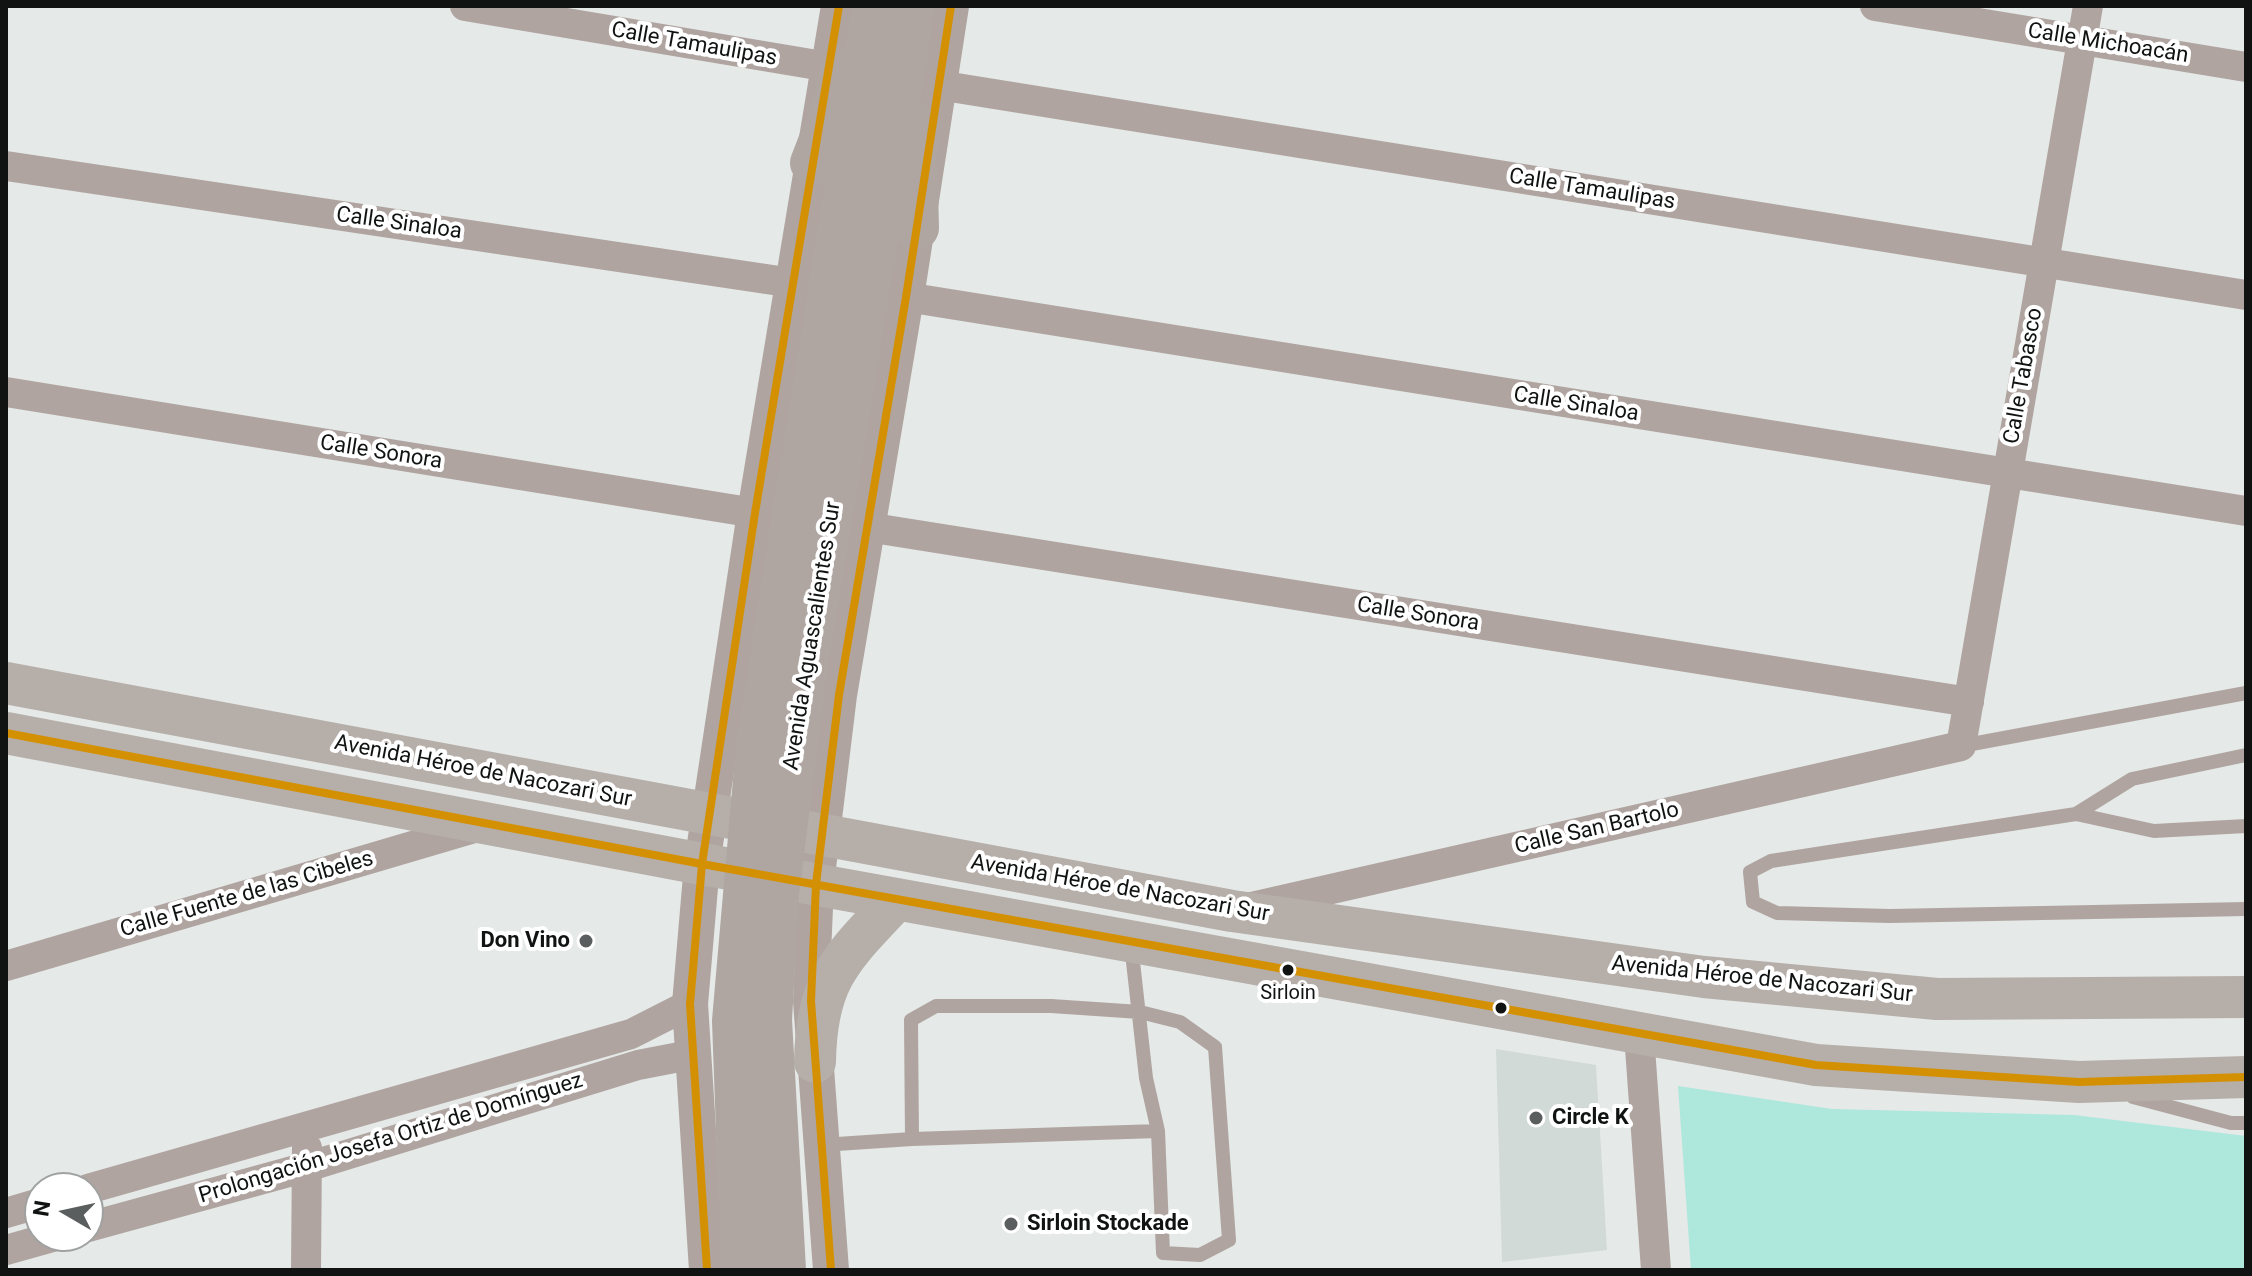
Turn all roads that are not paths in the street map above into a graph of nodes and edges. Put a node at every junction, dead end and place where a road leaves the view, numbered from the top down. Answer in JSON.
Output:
{"nodes":[{"id":1,"x":465,"y":6,"type":"edge"},
{"id":2,"x":839,"y":6,"type":"edge"},
{"id":3,"x":1875,"y":6,"type":"edge"},
{"id":4,"x":2088,"y":6,"type":"edge"},
{"id":5,"x":905,"y":9,"type":"edge"},
{"id":6,"x":2082,"y":40,"type":"junction"},
{"id":7,"x":829,"y":67,"type":"junction"},
{"id":8,"x":2246,"y":67,"type":"edge"},
{"id":9,"x":938,"y":85,"type":"junction"},
{"id":10,"x":812,"y":163,"type":"junction"},
{"id":11,"x":6,"y":166,"type":"edge"},
{"id":12,"x":917,"y":228,"type":"junction"},
{"id":13,"x":2044,"y":262,"type":"junction"},
{"id":14,"x":870,"y":282,"type":"junction"},
{"id":15,"x":793,"y":283,"type":"junction"},
{"id":16,"x":2246,"y":295,"type":"edge"},
{"id":17,"x":6,"y":392,"type":"edge"},
{"id":18,"x":2008,"y":474,"type":"junction"},
{"id":19,"x":2246,"y":511,"type":"edge"},
{"id":20,"x":755,"y":513,"type":"junction"},
{"id":21,"x":867,"y":527,"type":"junction"},
{"id":22,"x":6,"y":683,"type":"edge"},
{"id":23,"x":2239,"y":693,"type":"edge"},
{"id":24,"x":1969,"y":702,"type":"junction"},
{"id":25,"x":6,"y":733,"type":"edge"},
{"id":26,"x":1961,"y":746,"type":"junction"},
{"id":27,"x":719,"y":752,"type":"junction"},
{"id":28,"x":831,"y":755,"type":"junction"},
{"id":29,"x":2246,"y":755,"type":"edge"},
{"id":30,"x":709,"y":814,"type":"junction"},
{"id":31,"x":2076,"y":814,"type":"junction"},
{"id":32,"x":489,"y":823,"type":"junction"},
{"id":33,"x":2246,"y":826,"type":"edge"},
{"id":34,"x":821,"y":834,"type":"junction"},
{"id":35,"x":702,"y":864,"type":"junction"},
{"id":36,"x":816,"y":884,"type":"junction"},
{"id":37,"x":897,"y":899,"type":"junction"},
{"id":38,"x":2246,"y":909,"type":"edge"},
{"id":39,"x":1232,"y":911,"type":"junction"},
{"id":40,"x":1131,"y":940,"type":"junction"},
{"id":41,"x":6,"y":966,"type":"edge"},
{"id":42,"x":2246,"y":997,"type":"edge"},
{"id":43,"x":811,"y":1001,"type":"junction"},
{"id":44,"x":690,"y":1004,"type":"junction"},
{"id":45,"x":1140,"y":1012,"type":"junction"},
{"id":46,"x":1639,"y":1034,"type":"junction"},
{"id":47,"x":695,"y":1054,"type":"junction"},
{"id":48,"x":815,"y":1062,"type":"junction"},
{"id":49,"x":2246,"y":1077,"type":"edge"},
{"id":50,"x":2079,"y":1082,"type":"junction"},
{"id":51,"x":2246,"y":1123,"type":"edge"},
{"id":52,"x":307,"y":1125,"type":"junction"},
{"id":53,"x":1158,"y":1131,"type":"junction"},
{"id":54,"x":912,"y":1139,"type":"junction"},
{"id":55,"x":821,"y":1145,"type":"junction"},
{"id":56,"x":307,"y":1167,"type":"junction"},
{"id":57,"x":104,"y":1184,"type":"edge"},
{"id":58,"x":104,"y":1223,"type":"edge"},
{"id":59,"x":306,"y":1270,"type":"edge"},
{"id":60,"x":707,"y":1270,"type":"edge"},
{"id":61,"x":743,"y":1270,"type":"edge"},
{"id":62,"x":784,"y":1270,"type":"edge"},
{"id":63,"x":831,"y":1270,"type":"edge"},
{"id":64,"x":1656,"y":1270,"type":"edge"}],
"edges":[{"from":1,"to":7,"type":"street","name":"Calle Tamaulipas"},
{"from":2,"to":7,"type":"street"},
{"from":3,"to":6,"type":"street","name":"Calle Michoacán"},
{"from":4,"to":6,"type":"street","name":"Calle Tabasco"},
{"from":5,"to":9,"type":"street","name":"Avenida Aguascalientes Sur"},
{"from":5,"to":10,"type":"main road"},
{"from":5,"to":12,"type":"main road"},
{"from":5,"to":14,"type":"main road","name":"Avenida Aguascalientes Sur"},
{"from":6,"to":8,"type":"street","name":"Calle Michoacán"},
{"from":6,"to":13,"type":"street","name":"Calle Tabasco"},
{"from":7,"to":10,"type":"street"},
{"from":9,"to":12,"type":"street","name":"Avenida Aguascalientes Sur"},
{"from":9,"to":13,"type":"street","name":"Calle Tamaulipas"},
{"from":10,"to":15,"type":"street"},
{"from":11,"to":15,"type":"street","name":"Calle Sinaloa"},
{"from":12,"to":14,"type":"street","name":"Avenida Aguascalientes Sur"},
{"from":13,"to":16,"type":"street","name":"Calle Tamaulipas"},
{"from":13,"to":18,"type":"street","name":"Calle Tabasco"},
{"from":14,"to":18,"type":"street","name":"Calle Sinaloa"},
{"from":14,"to":21,"type":"street","name":"Avenida Aguascalientes Sur"},
{"from":14,"to":61,"type":"main road","name":"Avenida Aguascalientes Sur","bridge":true},
{"from":14,"to":62,"type":"main road","name":"Avenida Aguascalientes Sur","bridge":true},
{"from":15,"to":20,"type":"street"},
{"from":17,"to":20,"type":"street","name":"Calle Sonora"},
{"from":18,"to":19,"type":"street","name":"Calle Sinaloa"},
{"from":18,"to":24,"type":"street","name":"Calle Tabasco"},
{"from":20,"to":27,"type":"street"},
{"from":21,"to":24,"type":"street","name":"Calle Sonora"},
{"from":21,"to":28,"type":"street","name":"Avenida Aguascalientes Sur"},
{"from":22,"to":30,"type":"main road","name":"Avenida Héroe de Nacozari Sur"},
{"from":23,"to":26,"type":"lane"},
{"from":24,"to":26,"type":"street","name":"Calle Tabasco"},
{"from":25,"to":32,"type":"main road"},
{"from":26,"to":39,"type":"street","name":"Calle San Bartolo"},
{"from":27,"to":28,"type":"street"},
{"from":27,"to":30,"type":"street"},
{"from":28,"to":34,"type":"street","name":"Avenida Aguascalientes Sur"},
{"from":29,"to":31,"type":"lane"},
{"from":30,"to":34,"type":"main road","name":"Avenida Héroe de Nacozari Sur"},
{"from":30,"to":35,"type":"street"},
{"from":31,"to":33,"type":"lane"},
{"from":31,"to":38,"type":"lane"},
{"from":32,"to":35,"type":"main road"},
{"from":32,"to":41,"type":"street","name":"Calle Fuente de las Cibeles"},
{"from":34,"to":36,"type":"street","name":"Avenida Aguascalientes Sur"},
{"from":34,"to":39,"type":"main road","name":"Avenida Héroe de Nacozari Sur"},
{"from":35,"to":36,"type":"main road"},
{"from":35,"to":44,"type":"street"},
{"from":36,"to":37,"type":"main road"},
{"from":36,"to":43,"type":"street","name":"Avenida Aguascalientes Sur"},
{"from":37,"to":40,"type":"main road"},
{"from":37,"to":48,"type":"main road"},
{"from":39,"to":42,"type":"main road","name":"Avenida Héroe de Nacozari Sur"},
{"from":40,"to":45,"type":"lane"},
{"from":40,"to":46,"type":"main road"},
{"from":43,"to":44,"type":"street"},
{"from":43,"to":48,"type":"street","name":"Avenida Aguascalientes Sur"},
{"from":44,"to":47,"type":"street"},
{"from":44,"to":52,"type":"street","name":"Prolongación Josefa Ortiz de Domínguez"},
{"from":45,"to":53,"type":"lane"},
{"from":45,"to":53,"type":"lane"},
{"from":45,"to":54,"type":"lane"},
{"from":46,"to":50,"type":"main road"},
{"from":46,"to":64,"type":"street"},
{"from":47,"to":56,"type":"street","name":"Prolongación Josefa Ortiz de Domínguez"},
{"from":47,"to":60,"type":"street"},
{"from":48,"to":55,"type":"street","name":"Avenida Aguascalientes Sur"},
{"from":49,"to":50,"type":"main road"},
{"from":50,"to":51,"type":"lane"},
{"from":52,"to":56,"type":"street"},
{"from":52,"to":57,"type":"street","name":"Prolongación Josefa Ortiz de Domínguez"},
{"from":53,"to":54,"type":"lane"},
{"from":54,"to":55,"type":"lane"},
{"from":55,"to":63,"type":"street","name":"Avenida Aguascalientes Sur"},
{"from":56,"to":58,"type":"street","name":"Prolongación Josefa Ortiz de Domínguez"},
{"from":56,"to":59,"type":"street"}]}
